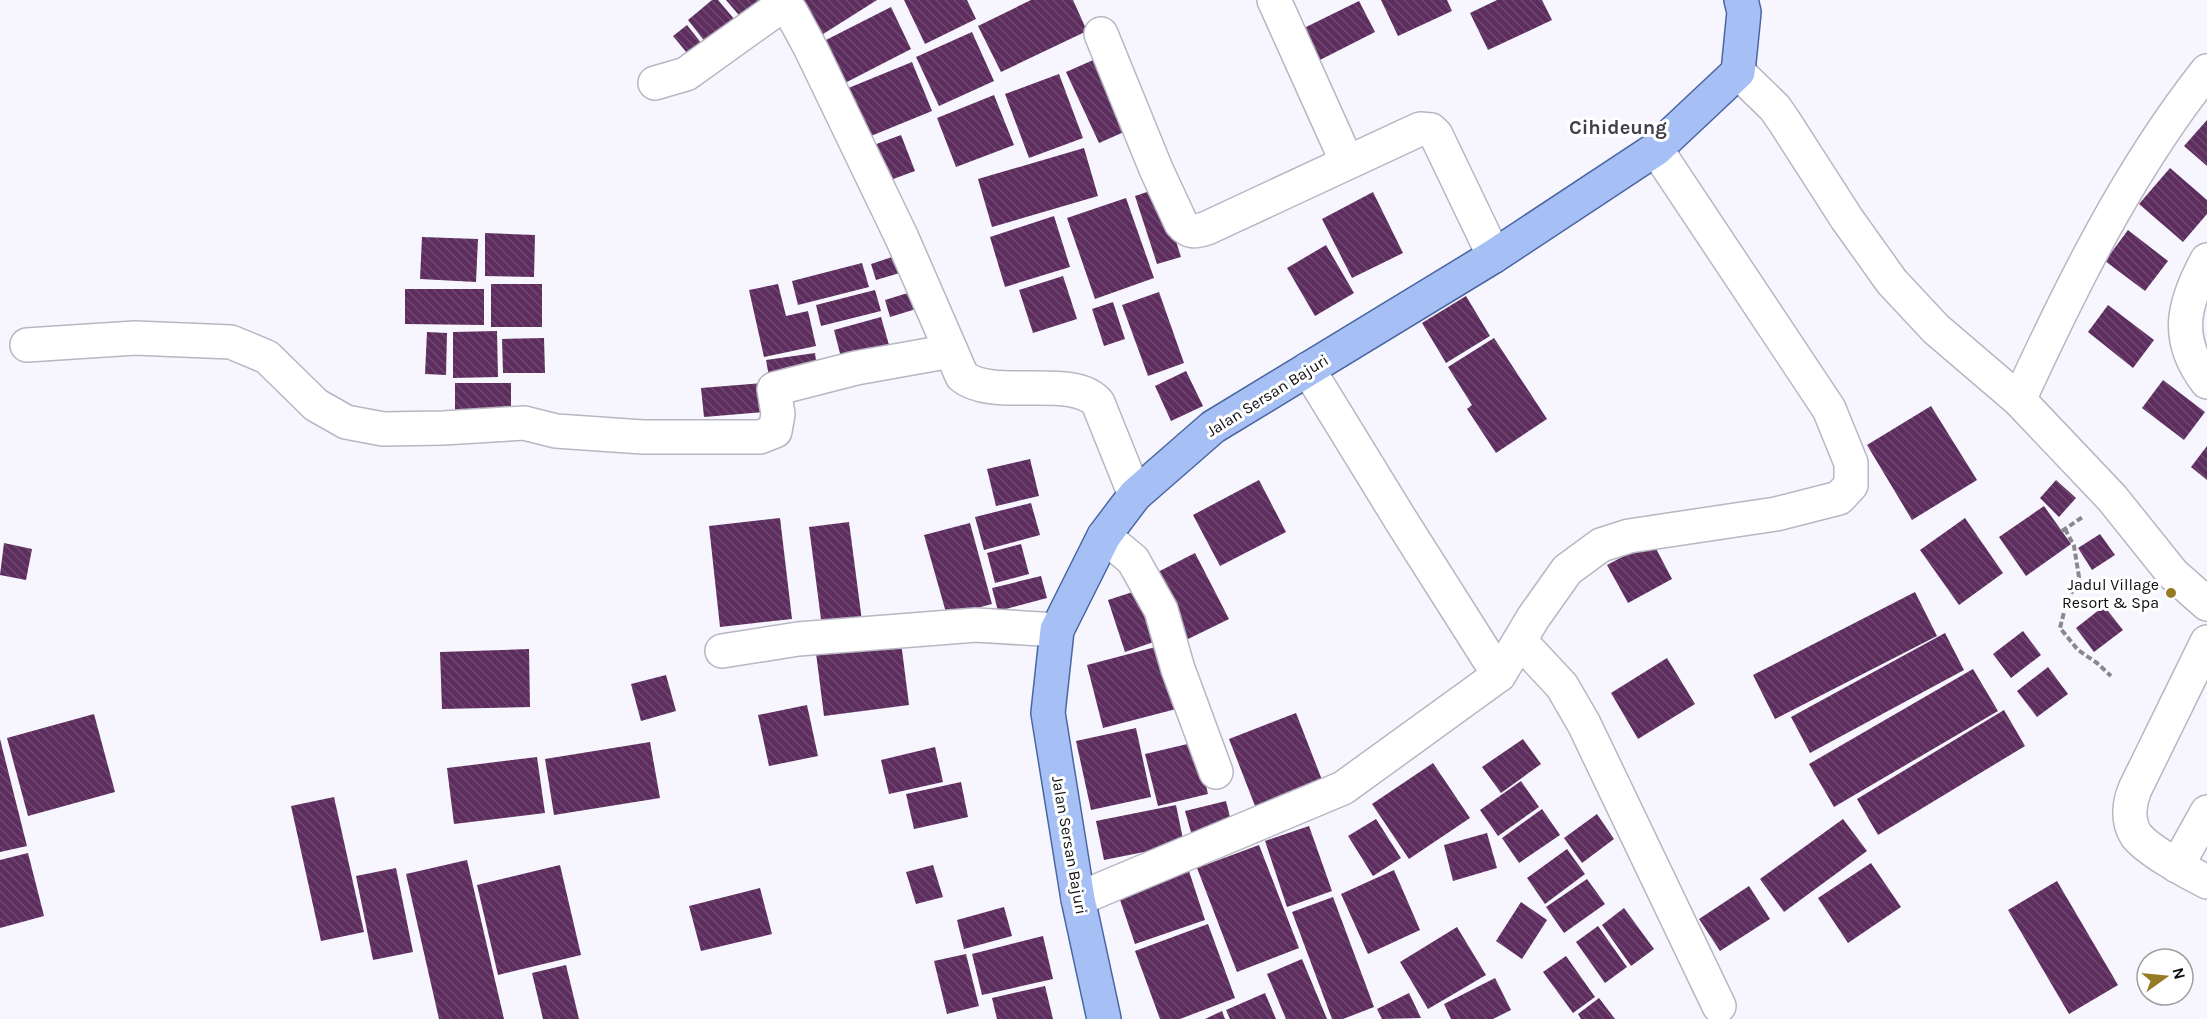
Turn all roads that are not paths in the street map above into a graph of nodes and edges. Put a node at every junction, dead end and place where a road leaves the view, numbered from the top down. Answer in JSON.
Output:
{"nodes":[{"id":1,"x":1274,"y":0,"type":"edge"},
{"id":2,"x":1741,"y":0,"type":"edge"},
{"id":3,"x":1101,"y":34,"type":"dead end"},
{"id":4,"x":2207,"y":71,"type":"edge"},
{"id":5,"x":1738,"y":72,"type":"junction"},
{"id":6,"x":655,"y":83,"type":"dead end"},
{"id":7,"x":1656,"y":148,"type":"junction"},
{"id":8,"x":1347,"y":162,"type":"junction"},
{"id":9,"x":1494,"y":256,"type":"junction"},
{"id":10,"x":2207,"y":260,"type":"edge"},
{"id":11,"x":27,"y":345,"type":"dead end"},
{"id":12,"x":951,"y":351,"type":"junction"},
{"id":13,"x":1308,"y":369,"type":"junction"},
{"id":14,"x":2207,"y":382,"type":"edge"},
{"id":15,"x":2019,"y":400,"type":"junction"},
{"id":16,"x":1135,"y":495,"type":"junction"},
{"id":17,"x":1104,"y":536,"type":"junction"},
{"id":18,"x":2173,"y":574,"type":"junction"},
{"id":19,"x":2207,"y":587,"type":"edge"},
{"id":20,"x":2207,"y":604,"type":"edge"},
{"id":21,"x":1057,"y":630,"type":"junction"},
{"id":22,"x":1521,"y":642,"type":"junction"},
{"id":23,"x":2207,"y":642,"type":"edge"},
{"id":24,"x":722,"y":651,"type":"dead end"},
{"id":25,"x":1499,"y":675,"type":"junction"},
{"id":26,"x":1216,"y":772,"type":"dead end"},
{"id":27,"x":2207,"y":812,"type":"edge"},
{"id":28,"x":2176,"y":866,"type":"junction"},
{"id":29,"x":2207,"y":882,"type":"edge"},
{"id":30,"x":1078,"y":899,"type":"junction"},
{"id":31,"x":1719,"y":1006,"type":"dead end"},
{"id":32,"x":1104,"y":1019,"type":"edge"}],
"edges":[{"from":1,"to":8,"type":"street"},
{"from":2,"to":5,"type":"main road"},
{"from":3,"to":8,"type":"street"},
{"from":4,"to":15,"type":"street"},
{"from":5,"to":7,"type":"main road","name":"Jalan Sersan Bajuri"},
{"from":5,"to":15,"type":"street"},
{"from":6,"to":12,"type":"street"},
{"from":7,"to":9,"type":"main road","name":"Jalan Sersan Bajuri"},
{"from":7,"to":22,"type":"street"},
{"from":8,"to":9,"type":"street"},
{"from":9,"to":13,"type":"main road","name":"Jalan Sersan Bajuri"},
{"from":10,"to":14,"type":"street"},
{"from":11,"to":12,"type":"street"},
{"from":12,"to":16,"type":"street"},
{"from":13,"to":16,"type":"main road","name":"Jalan Sersan Bajuri"},
{"from":13,"to":25,"type":"street"},
{"from":15,"to":18,"type":"street"},
{"from":16,"to":17,"type":"main road","name":"Jalan Sersan Bajuri"},
{"from":17,"to":21,"type":"main road","name":"Jalan Sersan Bajuri"},
{"from":17,"to":26,"type":"street"},
{"from":18,"to":19,"type":"street"},
{"from":18,"to":20,"type":"street"},
{"from":21,"to":24,"type":"street"},
{"from":21,"to":30,"type":"main road","name":"Jalan Sersan Bajuri"},
{"from":22,"to":25,"type":"street"},
{"from":22,"to":31,"type":"street"},
{"from":23,"to":28,"type":"street"},
{"from":25,"to":30,"type":"street"},
{"from":27,"to":28,"type":"street"},
{"from":28,"to":29,"type":"street"},
{"from":30,"to":32,"type":"main road","name":"Jalan Sersan Bajuri"}]}
